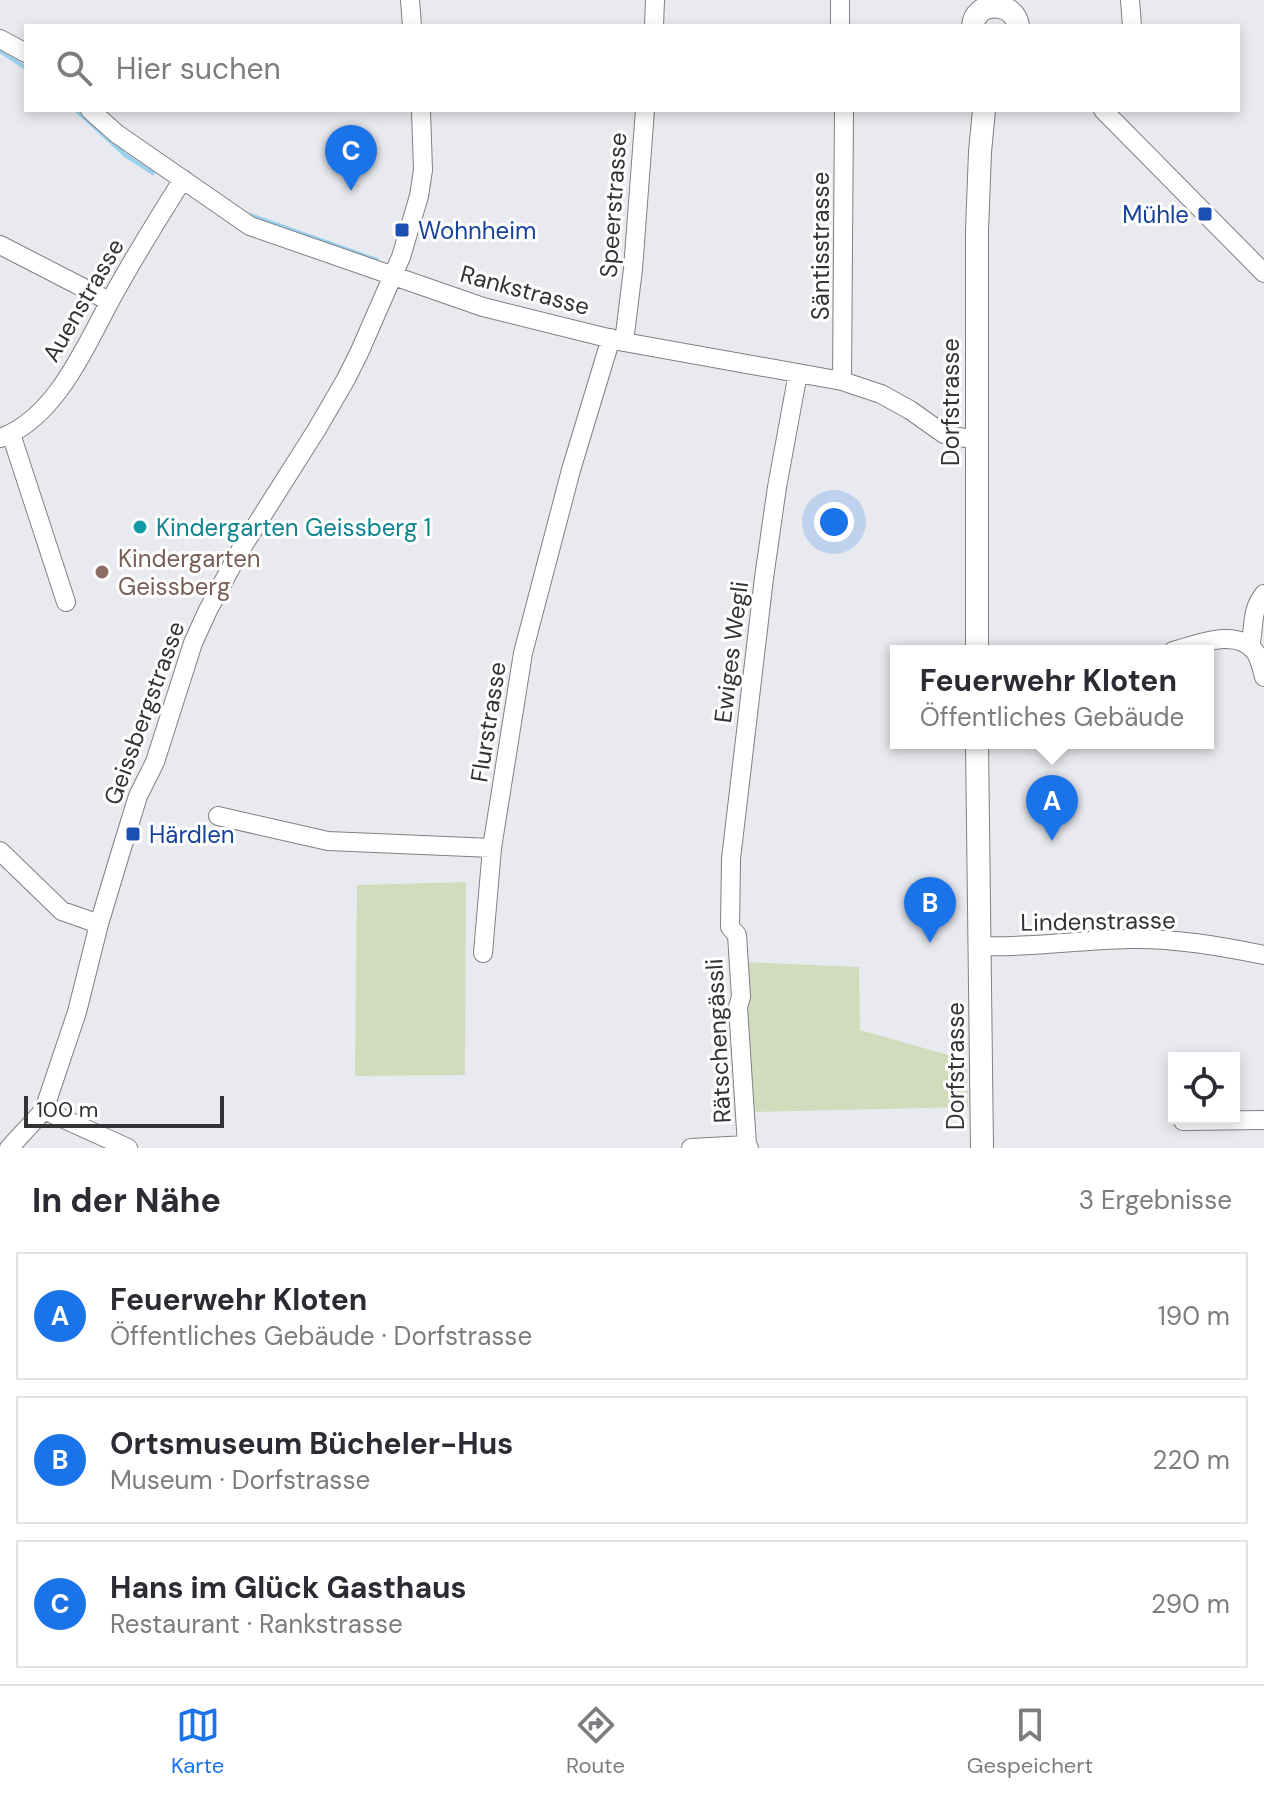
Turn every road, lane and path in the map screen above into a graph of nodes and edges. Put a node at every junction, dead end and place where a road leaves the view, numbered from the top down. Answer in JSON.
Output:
{"nodes":[{"id":1,"x":410,"y":0,"type":"edge"},
{"id":2,"x":655,"y":0,"type":"edge"},
{"id":3,"x":840,"y":0,"type":"edge"},
{"id":4,"x":1130,"y":0,"type":"edge"},
{"id":5,"x":992,"y":2,"type":"edge"},
{"id":6,"x":412,"y":24,"type":"edge"},
{"id":7,"x":654,"y":24,"type":"edge"},
{"id":8,"x":840,"y":24,"type":"edge"},
{"id":9,"x":973,"y":24,"type":"edge"},
{"id":10,"x":1019,"y":24,"type":"edge"},
{"id":11,"x":1132,"y":24,"type":"edge"},
{"id":12,"x":0,"y":39,"type":"edge"},
{"id":13,"x":24,"y":52,"type":"edge"},
{"id":14,"x":92,"y":112,"type":"edge"},
{"id":15,"x":421,"y":112,"type":"edge"},
{"id":16,"x":844,"y":112,"type":"edge"},
{"id":17,"x":977,"y":112,"type":"edge"},
{"id":18,"x":984,"y":112,"type":"edge"},
{"id":19,"x":1105,"y":112,"type":"edge"},
{"id":20,"x":644,"y":121,"type":"edge"},
{"id":21,"x":980,"y":152,"type":"junction"},
{"id":22,"x":183,"y":179,"type":"junction"},
{"id":23,"x":0,"y":245,"type":"edge"},
{"id":24,"x":1264,"y":273,"type":"edge"},
{"id":25,"x":393,"y":275,"type":"junction"},
{"id":26,"x":109,"y":301,"type":"junction"},
{"id":27,"x":617,"y":340,"type":"junction"},
{"id":28,"x":798,"y":373,"type":"junction"},
{"id":29,"x":842,"y":381,"type":"junction"},
{"id":30,"x":6,"y":436,"type":"edge"},
{"id":31,"x":976,"y":440,"type":"junction"},
{"id":32,"x":1264,"y":594,"type":"edge"},
{"id":33,"x":66,"y":602,"type":"dead end"},
{"id":34,"x":977,"y":645,"type":"edge"},
{"id":35,"x":1197,"y":645,"type":"edge"},
{"id":36,"x":1250,"y":647,"type":"junction"},
{"id":37,"x":1264,"y":677,"type":"edge"},
{"id":38,"x":977,"y":749,"type":"edge"},
{"id":39,"x":218,"y":816,"type":"dead end"},
{"id":40,"x":492,"y":848,"type":"junction"},
{"id":41,"x":0,"y":851,"type":"edge"},
{"id":42,"x":99,"y":924,"type":"junction"},
{"id":43,"x":737,"y":935,"type":"joint"},
{"id":44,"x":981,"y":946,"type":"junction"},
{"id":45,"x":483,"y":953,"type":"dead end"},
{"id":46,"x":1264,"y":955,"type":"edge"},
{"id":47,"x":44,"y":1110,"type":"junction"},
{"id":48,"x":1240,"y":1120,"type":"edge"},
{"id":49,"x":1264,"y":1120,"type":"edge"},
{"id":50,"x":748,"y":1147,"type":"edge"},
{"id":51,"x":9,"y":1148,"type":"edge"},
{"id":52,"x":128,"y":1148,"type":"edge"},
{"id":53,"x":691,"y":1148,"type":"edge"},
{"id":54,"x":982,"y":1148,"type":"edge"}],
"edges":[{"from":1,"to":6,"type":"street"},
{"from":2,"to":7,"type":"street"},
{"from":3,"to":8,"type":"street"},
{"from":4,"to":11,"type":"street"},
{"from":5,"to":9,"type":"main road"},
{"from":5,"to":10,"type":"main road"},
{"from":12,"to":13,"type":"street"},
{"from":14,"to":22,"type":"street","name":"Rankstrasse"},
{"from":15,"to":25,"type":"street","name":"Geissbergstrasse"},
{"from":16,"to":29,"type":"street","name":"Säntisstrasse"},
{"from":17,"to":21,"type":"main road","name":"Dorfstrasse"},
{"from":18,"to":21,"type":"main road","name":"Dorfstrasse"},
{"from":19,"to":24,"type":"street"},
{"from":20,"to":27,"type":"street","name":"Speerstrasse"},
{"from":21,"to":31,"type":"main road","name":"Dorfstrasse"},
{"from":22,"to":25,"type":"street","name":"Rankstrasse"},
{"from":22,"to":26,"type":"street","name":"Auenstrasse"},
{"from":23,"to":26,"type":"street"},
{"from":25,"to":27,"type":"street","name":"Rankstrasse"},
{"from":25,"to":42,"type":"street","name":"Geissbergstrasse"},
{"from":26,"to":30,"type":"street","name":"Auenstrasse"},
{"from":27,"to":28,"type":"street","name":"Rankstrasse"},
{"from":27,"to":40,"type":"street","name":"Flurstrasse"},
{"from":28,"to":29,"type":"street","name":"Rankstrasse"},
{"from":28,"to":43,"type":"street","name":"Ewiges Wegli"},
{"from":29,"to":31,"type":"street","name":"Rankstrasse"},
{"from":30,"to":33,"type":"street","name":"Auenstrasse"},
{"from":31,"to":34,"type":"main road","name":"Dorfstrasse"},
{"from":32,"to":36,"type":"street"},
{"from":35,"to":36,"type":"street"},
{"from":36,"to":37,"type":"street"},
{"from":38,"to":44,"type":"main road","name":"Dorfstrasse"},
{"from":39,"to":40,"type":"street"},
{"from":40,"to":45,"type":"street","name":"Flurstrasse"},
{"from":41,"to":42,"type":"street"},
{"from":42,"to":47,"type":"street","name":"Geissbergstrasse"},
{"from":43,"to":50,"type":"street","name":"Rätschengässli"},
{"from":44,"to":46,"type":"street","name":"Lindenstrasse"},
{"from":44,"to":54,"type":"main road","name":"Dorfstrasse"},
{"from":47,"to":51,"type":"street"},
{"from":47,"to":52,"type":"street"},
{"from":48,"to":49,"type":"street"},
{"from":50,"to":53,"type":"street","name":"Rätschengässli"}]}
